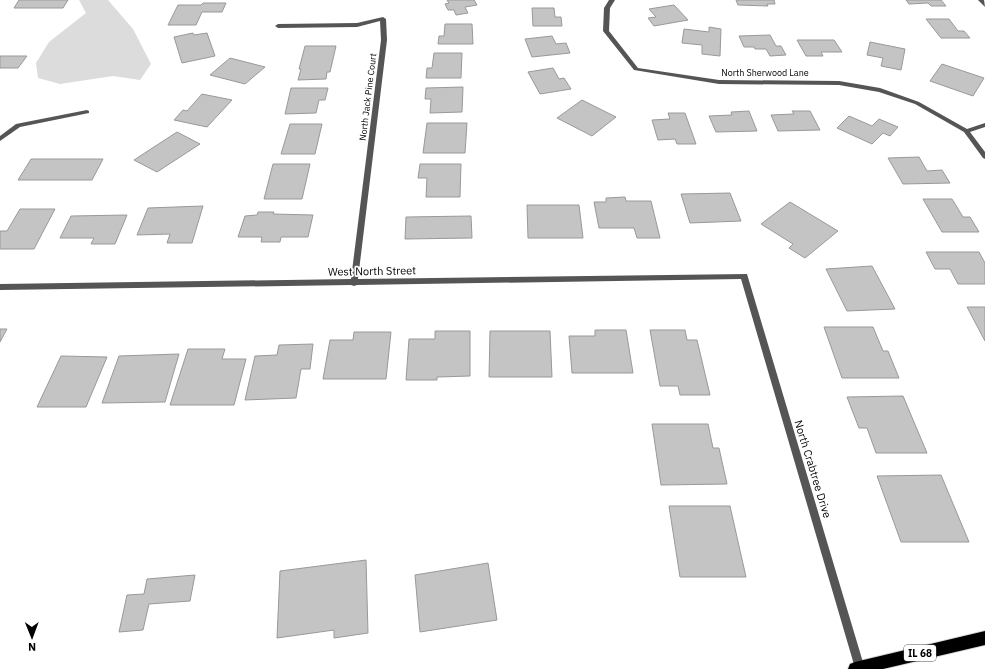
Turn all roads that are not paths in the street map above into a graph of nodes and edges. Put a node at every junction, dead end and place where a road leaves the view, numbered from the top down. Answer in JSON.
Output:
{"nodes":[{"id":1,"x":612,"y":0,"type":"edge"},
{"id":2,"x":981,"y":0,"type":"edge"},
{"id":3,"x":985,"y":5,"type":"edge"},
{"id":4,"x":278,"y":26,"type":"dead end"},
{"id":5,"x":87,"y":112,"type":"dead end"},
{"id":6,"x":985,"y":125,"type":"edge"},
{"id":7,"x":966,"y":131,"type":"junction"},
{"id":8,"x":0,"y":139,"type":"edge"},
{"id":9,"x":985,"y":157,"type":"edge"},
{"id":10,"x":744,"y":276,"type":"joint"},
{"id":11,"x":354,"y":283,"type":"junction"},
{"id":12,"x":0,"y":287,"type":"edge"},
{"id":13,"x":985,"y":638,"type":"edge"},
{"id":14,"x":857,"y":668,"type":"edge"}],
"edges":[{"from":1,"to":7,"type":"street","name":"North Sherwood Lane"},
{"from":2,"to":3,"type":"street"},
{"from":4,"to":11,"type":"street","name":"North Jack Pine Court"},
{"from":5,"to":8,"type":"street"},
{"from":6,"to":7,"type":"street"},
{"from":7,"to":9,"type":"street"},
{"from":10,"to":11,"type":"street","name":"West North Street"},
{"from":10,"to":14,"type":"street","name":"North Crabtree Drive"},
{"from":11,"to":12,"type":"street","name":"West North Street"},
{"from":13,"to":14,"type":"main road","number":"IL 68"}]}
